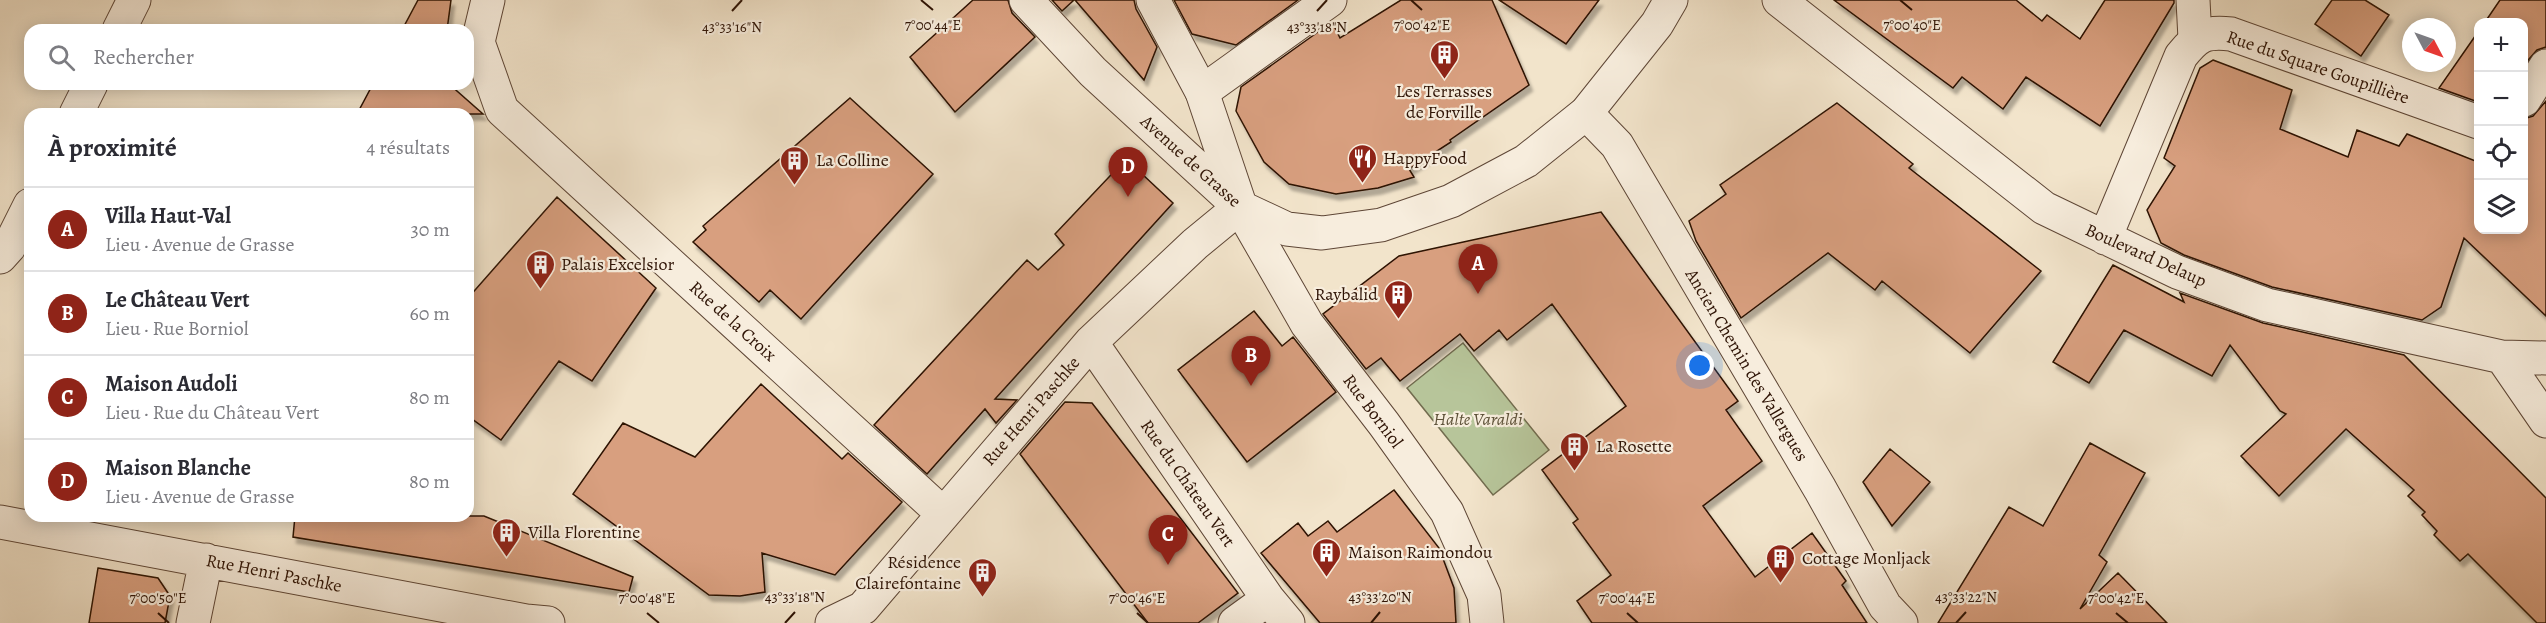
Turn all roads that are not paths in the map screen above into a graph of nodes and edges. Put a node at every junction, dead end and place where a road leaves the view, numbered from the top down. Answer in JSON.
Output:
{"nodes":[{"id":1,"x":134,"y":0,"type":"edge"},
{"id":2,"x":488,"y":0,"type":"edge"},
{"id":3,"x":1026,"y":0,"type":"edge"},
{"id":4,"x":1153,"y":0,"type":"edge"},
{"id":5,"x":1329,"y":0,"type":"edge"},
{"id":6,"x":1671,"y":0,"type":"edge"},
{"id":7,"x":1779,"y":0,"type":"edge"},
{"id":8,"x":2193,"y":0,"type":"edge"},
{"id":9,"x":122,"y":24,"type":"edge"},
{"id":10,"x":2195,"y":39,"type":"junction"},
{"id":11,"x":2546,"y":66,"type":"edge"},
{"id":12,"x":88,"y":90,"type":"edge"},
{"id":13,"x":1202,"y":93,"type":"junction"},
{"id":14,"x":2528,"y":93,"type":"edge"},
{"id":15,"x":79,"y":108,"type":"edge"},
{"id":16,"x":1586,"y":113,"type":"junction"},
{"id":17,"x":2474,"y":121,"type":"edge"},
{"id":18,"x":1240,"y":207,"type":"junction"},
{"id":19,"x":24,"y":217,"type":"edge"},
{"id":20,"x":2105,"y":238,"type":"junction"},
{"id":21,"x":0,"y":257,"type":"edge"},
{"id":22,"x":1091,"y":342,"type":"junction"},
{"id":23,"x":2502,"y":357,"type":"junction"},
{"id":24,"x":2546,"y":358,"type":"edge"},
{"id":25,"x":2546,"y":421,"type":"edge"},
{"id":26,"x":942,"y":513,"type":"junction"},
{"id":27,"x":0,"y":522,"type":"edge"},
{"id":28,"x":206,"y":560,"type":"junction"},
{"id":29,"x":1278,"y":611,"type":"edge"},
{"id":30,"x":193,"y":623,"type":"edge"},
{"id":31,"x":548,"y":623,"type":"edge"},
{"id":32,"x":832,"y":623,"type":"edge"},
{"id":33,"x":1235,"y":623,"type":"edge"},
{"id":34,"x":1486,"y":623,"type":"edge"},
{"id":35,"x":1900,"y":623,"type":"edge"}],
"edges":[{"from":1,"to":9,"type":"street"},
{"from":2,"to":26,"type":"street","name":"Rue de la Croix"},
{"from":3,"to":18,"type":"street","name":"Avenue de Grasse"},
{"from":4,"to":13,"type":"street"},
{"from":5,"to":13,"type":"street"},
{"from":6,"to":16,"type":"street","name":"Avenue de Grasse"},
{"from":7,"to":20,"type":"street","name":"Boulevard Delaup"},
{"from":8,"to":10,"type":"street"},
{"from":10,"to":17,"type":"street","name":"Rue du Square Goupillière"},
{"from":10,"to":20,"type":"street"},
{"from":11,"to":14,"type":"street"},
{"from":12,"to":15,"type":"street"},
{"from":13,"to":18,"type":"street"},
{"from":16,"to":18,"type":"street","name":"Avenue de Grasse"},
{"from":16,"to":35,"type":"street","name":"Ancien Chemin des Vallergues"},
{"from":18,"to":22,"type":"street","name":"Rue Henri Paschke"},
{"from":18,"to":34,"type":"street","name":"Rue Borniol"},
{"from":19,"to":21,"type":"street"},
{"from":20,"to":23,"type":"street","name":"Boulevard Delaup"},
{"from":22,"to":26,"type":"street","name":"Rue Henri Paschke"},
{"from":22,"to":29,"type":"street","name":"Rue du Château Vert"},
{"from":23,"to":24,"type":"street","name":"Boulevard Delaup"},
{"from":23,"to":25,"type":"street"},
{"from":26,"to":32,"type":"street","name":"Rue Henri Paschke"},
{"from":27,"to":28,"type":"street","name":"Rue Henri Paschke"},
{"from":28,"to":30,"type":"street"},
{"from":28,"to":31,"type":"street","name":"Rue Henri Paschke"},
{"from":29,"to":33,"type":"street"}]}
